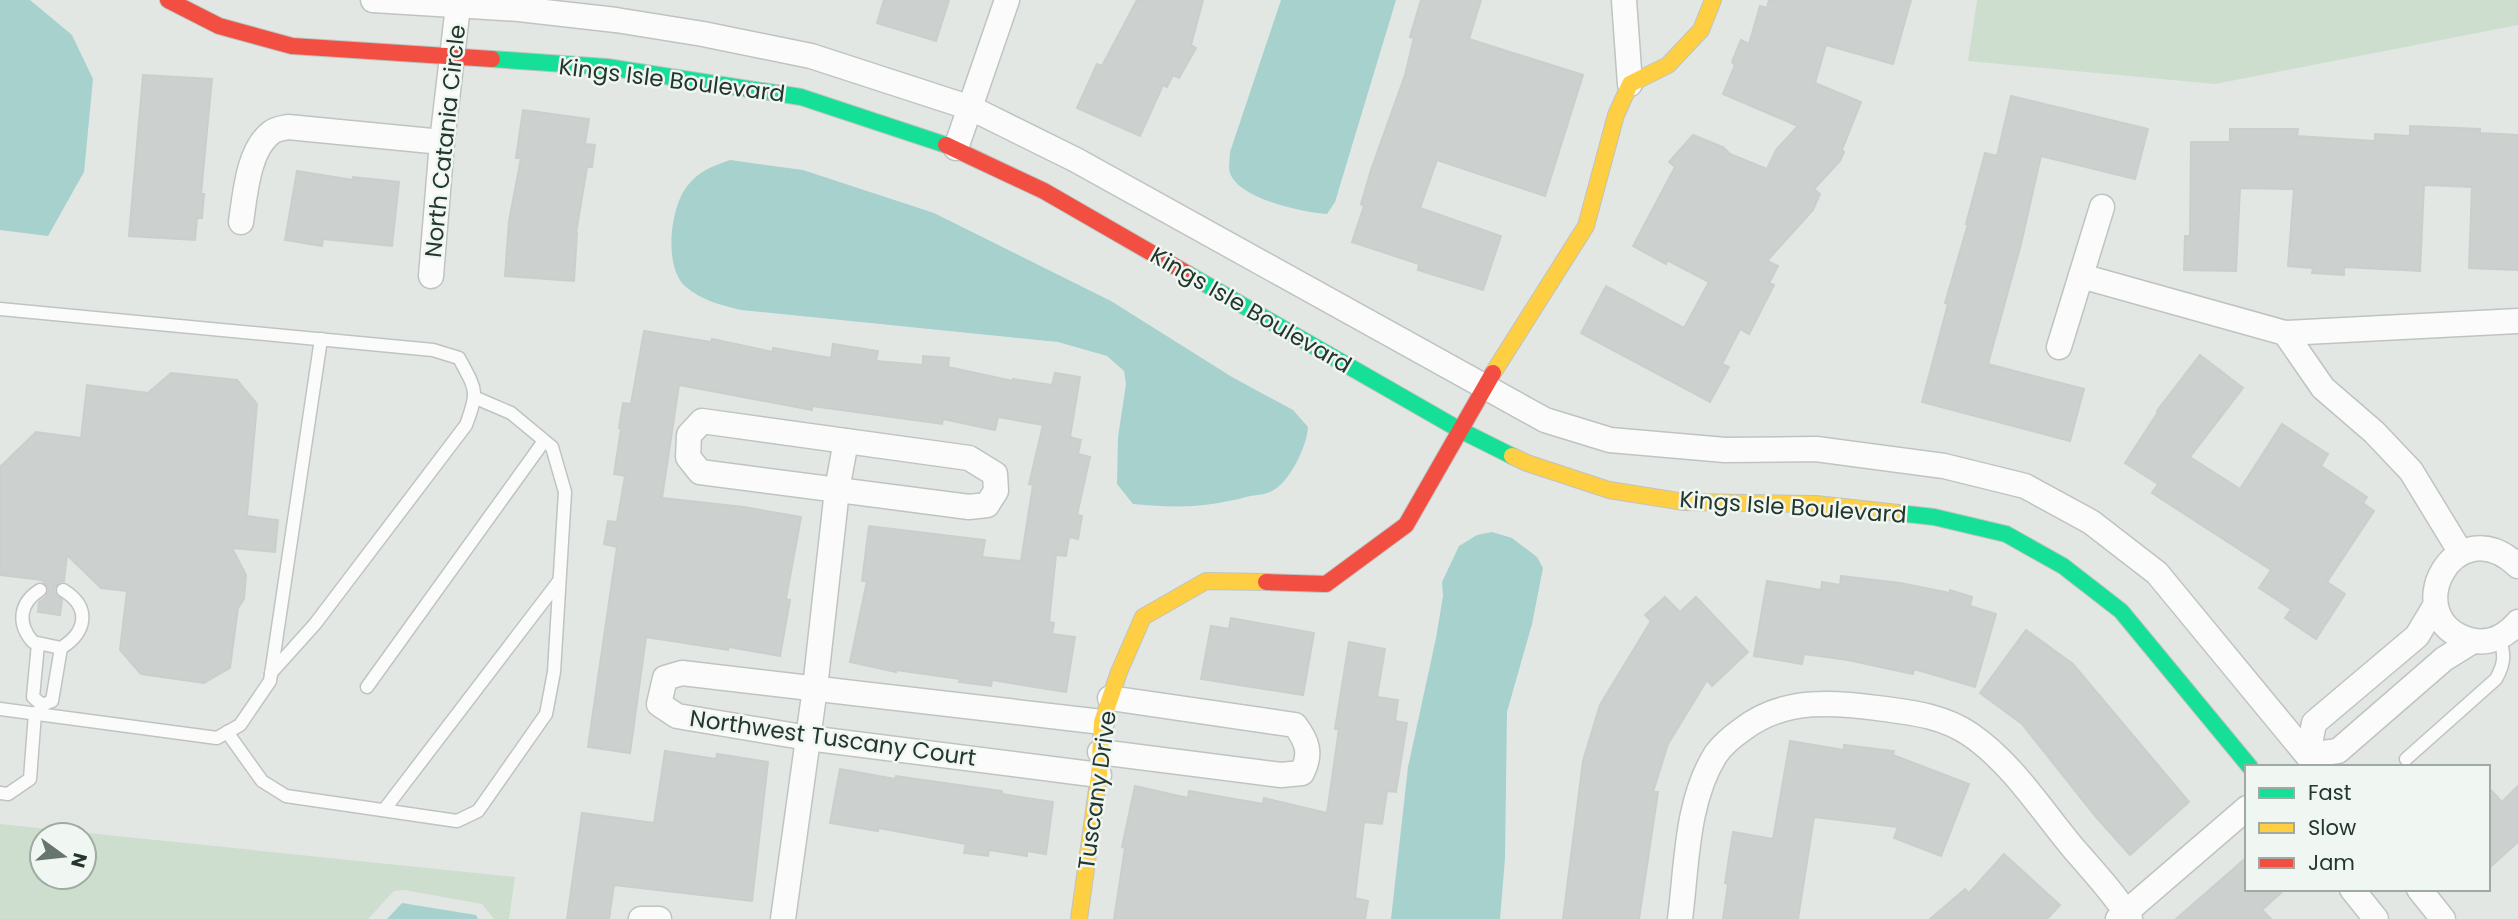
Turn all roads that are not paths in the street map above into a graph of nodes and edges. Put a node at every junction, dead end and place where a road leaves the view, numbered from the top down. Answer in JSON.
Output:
{"nodes":[{"id":1,"x":168,"y":0,"type":"edge"},
{"id":2,"x":373,"y":0,"type":"edge"},
{"id":3,"x":1007,"y":0,"type":"edge"},
{"id":4,"x":1624,"y":0,"type":"edge"},
{"id":5,"x":1713,"y":0,"type":"edge"},
{"id":6,"x":456,"y":4,"type":"edge"},
{"id":7,"x":452,"y":56,"type":"junction"},
{"id":8,"x":1630,"y":84,"type":"junction"},
{"id":9,"x":971,"y":108,"type":"junction"},
{"id":10,"x":443,"y":142,"type":"junction"},
{"id":11,"x":956,"y":148,"type":"junction"},
{"id":12,"x":2102,"y":207,"type":"dead end"},
{"id":13,"x":241,"y":222,"type":"dead end"},
{"id":14,"x":431,"y":276,"type":"dead end"},
{"id":15,"x":2081,"y":276,"type":"junction"},
{"id":16,"x":0,"y":309,"type":"edge"},
{"id":17,"x":2518,"y":321,"type":"edge"},
{"id":18,"x":2285,"y":333,"type":"junction"},
{"id":19,"x":321,"y":339,"type":"junction"},
{"id":20,"x":2059,"y":347,"type":"dead end"},
{"id":21,"x":1486,"y":385,"type":"junction"},
{"id":22,"x":476,"y":398,"type":"junction"},
{"id":23,"x":1460,"y":430,"type":"junction"},
{"id":24,"x":846,"y":440,"type":"junction"},
{"id":25,"x":544,"y":441,"type":"junction"},
{"id":26,"x":837,"y":490,"type":"junction"},
{"id":27,"x":2461,"y":553,"type":"junction"},
{"id":28,"x":2518,"y":566,"type":"edge"},
{"id":29,"x":559,"y":581,"type":"junction"},
{"id":30,"x":40,"y":590,"type":"dead end"},
{"id":31,"x":63,"y":590,"type":"dead end"},
{"id":32,"x":2435,"y":606,"type":"junction"},
{"id":33,"x":2508,"y":630,"type":"edge"},
{"id":34,"x":2473,"y":641,"type":"junction"},
{"id":35,"x":38,"y":644,"type":"junction"},
{"id":36,"x":61,"y":648,"type":"junction"},
{"id":37,"x":271,"y":673,"type":"junction"},
{"id":38,"x":367,"y":687,"type":"dead end"},
{"id":39,"x":815,"y":688,"type":"junction"},
{"id":40,"x":1110,"y":698,"type":"junction"},
{"id":41,"x":0,"y":709,"type":"edge"},
{"id":42,"x":39,"y":711,"type":"junction"},
{"id":43,"x":1102,"y":722,"type":"junction"},
{"id":44,"x":227,"y":732,"type":"junction"},
{"id":45,"x":808,"y":738,"type":"junction"},
{"id":46,"x":2406,"y":759,"type":"dead end"},
{"id":47,"x":1099,"y":763,"type":"junction"},
{"id":48,"x":2306,"y":763,"type":"edge"},
{"id":49,"x":2248,"y":765,"type":"edge"},
{"id":50,"x":0,"y":793,"type":"edge"},
{"id":51,"x":384,"y":810,"type":"junction"},
{"id":52,"x":2245,"y":810,"type":"edge"},
{"id":53,"x":2354,"y":891,"type":"edge"},
{"id":54,"x":2421,"y":891,"type":"edge"},
{"id":55,"x":2125,"y":917,"type":"edge"},
{"id":56,"x":641,"y":919,"type":"edge"},
{"id":57,"x":659,"y":919,"type":"edge"},
{"id":58,"x":783,"y":919,"type":"edge"},
{"id":59,"x":1079,"y":919,"type":"edge"},
{"id":60,"x":1680,"y":919,"type":"edge"},
{"id":61,"x":2376,"y":919,"type":"edge"},
{"id":62,"x":2443,"y":919,"type":"edge"}],
"edges":[{"from":1,"to":7,"type":"street","name":"Kings Isle Boulevard"},
{"from":2,"to":6,"type":"street","name":"Kings Isle Boulevard"},
{"from":3,"to":9,"type":"street"},
{"from":4,"to":8,"type":"street"},
{"from":5,"to":8,"type":"street"},
{"from":6,"to":7,"type":"street","name":"North Catania Circle"},
{"from":6,"to":9,"type":"street","name":"Kings Isle Boulevard"},
{"from":7,"to":10,"type":"street","name":"North Catania Circle"},
{"from":7,"to":11,"type":"street","name":"Kings Isle Boulevard"},
{"from":8,"to":21,"type":"street","name":"Tuscany Drive"},
{"from":9,"to":11,"type":"street"},
{"from":9,"to":21,"type":"street","name":"Kings Isle Boulevard"},
{"from":10,"to":13,"type":"street"},
{"from":10,"to":14,"type":"street","name":"North Catania Circle"},
{"from":11,"to":23,"type":"street","name":"Kings Isle Boulevard"},
{"from":12,"to":15,"type":"street"},
{"from":15,"to":18,"type":"street"},
{"from":15,"to":20,"type":"street"},
{"from":16,"to":19,"type":"lane"},
{"from":17,"to":18,"type":"street"},
{"from":18,"to":27,"type":"street"},
{"from":19,"to":22,"type":"lane"},
{"from":19,"to":37,"type":"lane"},
{"from":21,"to":23,"type":"street","name":"Tuscany Drive"},
{"from":21,"to":48,"type":"street","name":"Kings Isle Boulevard"},
{"from":22,"to":25,"type":"lane"},
{"from":22,"to":37,"type":"lane"},
{"from":23,"to":40,"type":"street","name":"Tuscany Drive"},
{"from":23,"to":49,"type":"street","name":"Kings Isle Boulevard"},
{"from":24,"to":26,"type":"street"},
{"from":24,"to":26,"type":"street"},
{"from":24,"to":26,"type":"street"},
{"from":25,"to":29,"type":"lane"},
{"from":25,"to":38,"type":"lane"},
{"from":26,"to":39,"type":"street"},
{"from":27,"to":28,"type":"street"},
{"from":27,"to":32,"type":"street"},
{"from":29,"to":51,"type":"lane"},
{"from":29,"to":51,"type":"lane"},
{"from":30,"to":35,"type":"lane"},
{"from":31,"to":36,"type":"lane"},
{"from":32,"to":34,"type":"street"},
{"from":32,"to":48,"type":"street"},
{"from":33,"to":34,"type":"street"},
{"from":33,"to":46,"type":"lane"},
{"from":34,"to":48,"type":"street"},
{"from":35,"to":36,"type":"lane"},
{"from":35,"to":42,"type":"lane"},
{"from":36,"to":42,"type":"lane"},
{"from":37,"to":44,"type":"lane"},
{"from":39,"to":43,"type":"street","name":"Northwest Tuscany Court"},
{"from":39,"to":45,"type":"street"},
{"from":39,"to":45,"type":"street","name":"Northwest Tuscany Court"},
{"from":40,"to":43,"type":"street","name":"Tuscany Drive"},
{"from":40,"to":47,"type":"street","name":"Northwest Tuscany Court"},
{"from":41,"to":42,"type":"lane"},
{"from":42,"to":44,"type":"lane"},
{"from":42,"to":50,"type":"lane"},
{"from":43,"to":47,"type":"street","name":"Tuscany Drive"},
{"from":44,"to":51,"type":"lane"},
{"from":45,"to":47,"type":"street","name":"Northwest Tuscany Court"},
{"from":45,"to":58,"type":"street"},
{"from":47,"to":59,"type":"street","name":"Tuscany Drive"},
{"from":52,"to":55,"type":"street"},
{"from":53,"to":61,"type":"street"},
{"from":54,"to":62,"type":"street"},
{"from":55,"to":60,"type":"street"},
{"from":56,"to":57,"type":"street"}]}
